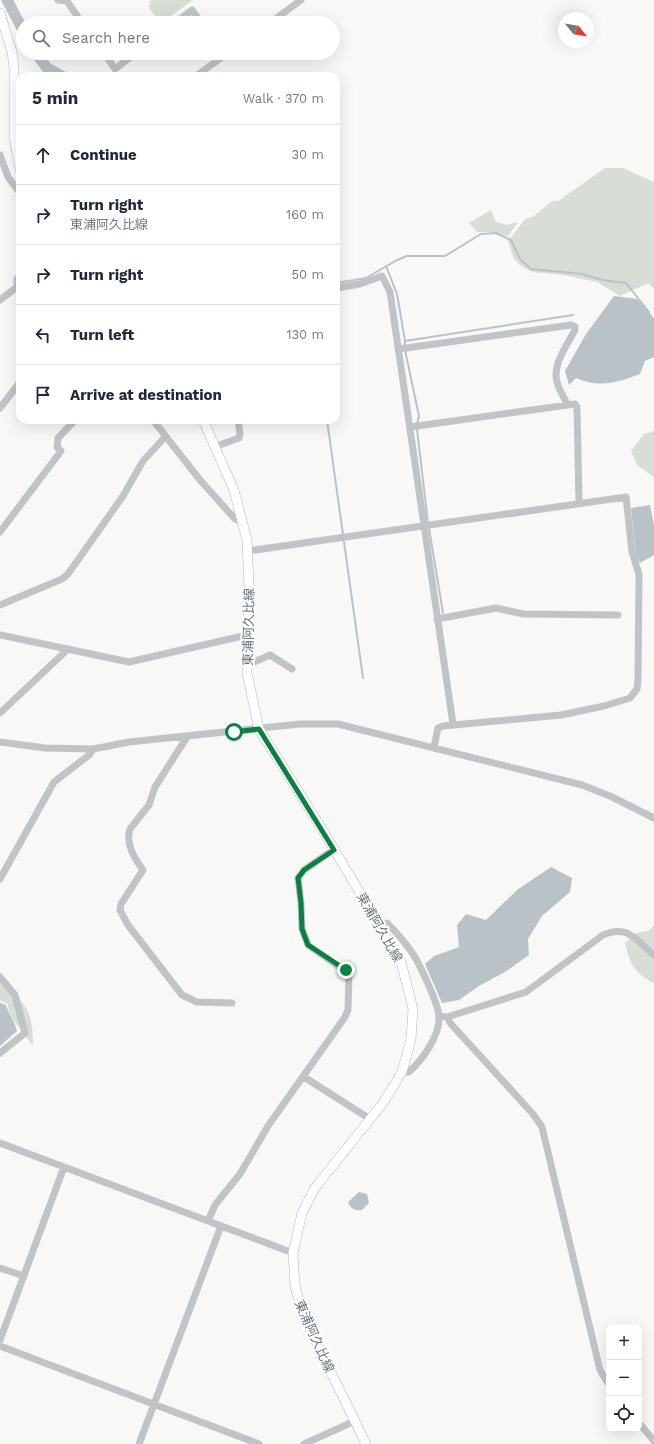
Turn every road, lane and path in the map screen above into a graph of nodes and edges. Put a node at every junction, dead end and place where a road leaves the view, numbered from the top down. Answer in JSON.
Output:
{"nodes":[{"id":1,"x":58,"y":0,"type":"edge"},
{"id":2,"x":301,"y":0,"type":"edge"},
{"id":3,"x":0,"y":13,"type":"edge"},
{"id":4,"x":77,"y":16,"type":"edge"},
{"id":5,"x":184,"y":16,"type":"edge"},
{"id":6,"x":196,"y":16,"type":"edge"},
{"id":7,"x":279,"y":16,"type":"edge"},
{"id":8,"x":109,"y":60,"type":"edge"},
{"id":9,"x":127,"y":60,"type":"edge"},
{"id":10,"x":217,"y":60,"type":"edge"},
{"id":11,"x":201,"y":72,"type":"edge"},
{"id":12,"x":16,"y":148,"type":"edge"},
{"id":13,"x":0,"y":155,"type":"edge"},
{"id":14,"x":16,"y":188,"type":"edge"},
{"id":15,"x":340,"y":287,"type":"edge"},
{"id":16,"x":16,"y":288,"type":"edge"},
{"id":17,"x":0,"y":300,"type":"edge"},
{"id":18,"x":399,"y":349,"type":"junction"},
{"id":19,"x":16,"y":387,"type":"edge"},
{"id":20,"x":567,"y":405,"type":"junction"},
{"id":21,"x":0,"y":408,"type":"edge"},
{"id":22,"x":71,"y":424,"type":"edge"},
{"id":23,"x":156,"y":424,"type":"edge"},
{"id":24,"x":204,"y":424,"type":"edge"},
{"id":25,"x":239,"y":424,"type":"edge"},
{"id":26,"x":410,"y":427,"type":"junction"},
{"id":27,"x":165,"y":436,"type":"junction"},
{"id":28,"x":214,"y":447,"type":"junction"},
{"id":29,"x":579,"y":503,"type":"junction"},
{"id":30,"x":244,"y":522,"type":"junction"},
{"id":31,"x":424,"y":525,"type":"junction"},
{"id":32,"x":0,"y":532,"type":"edge"},
{"id":33,"x":248,"y":551,"type":"junction"},
{"id":34,"x":0,"y":605,"type":"edge"},
{"id":35,"x":618,"y":615,"type":"dead end"},
{"id":36,"x":438,"y":619,"type":"junction"},
{"id":37,"x":0,"y":635,"type":"edge"},
{"id":38,"x":247,"y":635,"type":"junction"},
{"id":39,"x":68,"y":649,"type":"junction"},
{"id":40,"x":247,"y":663,"type":"junction"},
{"id":41,"x":292,"y":669,"type":"dead end"},
{"id":42,"x":0,"y":713,"type":"edge"},
{"id":43,"x":452,"y":724,"type":"junction"},
{"id":44,"x":259,"y":729,"type":"junction"},
{"id":45,"x":187,"y":737,"type":"junction"},
{"id":46,"x":0,"y":742,"type":"edge"},
{"id":47,"x":434,"y":747,"type":"junction"},
{"id":48,"x":93,"y":749,"type":"junction"},
{"id":49,"x":654,"y":818,"type":"edge"},
{"id":50,"x":334,"y":850,"type":"junction"},
{"id":51,"x":0,"y":879,"type":"edge"},
{"id":52,"x":379,"y":926,"type":"junction"},
{"id":53,"x":654,"y":955,"type":"edge"},
{"id":54,"x":0,"y":977,"type":"edge"},
{"id":55,"x":232,"y":1003,"type":"dead end"},
{"id":56,"x":439,"y":1016,"type":"junction"},
{"id":57,"x":447,"y":1017,"type":"junction"},
{"id":58,"x":0,"y":1053,"type":"edge"},
{"id":59,"x":402,"y":1072,"type":"junction"},
{"id":60,"x":304,"y":1077,"type":"junction"},
{"id":61,"x":370,"y":1119,"type":"junction"},
{"id":62,"x":0,"y":1143,"type":"edge"},
{"id":63,"x":64,"y":1167,"type":"junction"},
{"id":64,"x":208,"y":1221,"type":"junction"},
{"id":65,"x":221,"y":1226,"type":"junction"},
{"id":66,"x":293,"y":1253,"type":"junction"},
{"id":67,"x":0,"y":1268,"type":"edge"},
{"id":68,"x":24,"y":1276,"type":"junction"},
{"id":69,"x":0,"y":1340,"type":"edge"},
{"id":70,"x":0,"y":1346,"type":"edge"},
{"id":71,"x":606,"y":1380,"type":"edge"},
{"id":72,"x":154,"y":1404,"type":"junction"},
{"id":73,"x":355,"y":1421,"type":"junction"},
{"id":74,"x":642,"y":1427,"type":"edge"},
{"id":75,"x":654,"y":1441,"type":"edge"},
{"id":76,"x":139,"y":1444,"type":"edge"},
{"id":77,"x":259,"y":1444,"type":"edge"},
{"id":78,"x":304,"y":1444,"type":"edge"},
{"id":79,"x":366,"y":1444,"type":"edge"}],
"edges":[{"from":1,"to":4,"type":"street"},
{"from":2,"to":7,"type":"street"},
{"from":3,"to":12,"type":"main road"},
{"from":5,"to":6,"type":"street"},
{"from":8,"to":9,"type":"street"},
{"from":10,"to":11,"type":"street"},
{"from":13,"to":14,"type":"street"},
{"from":15,"to":18,"type":"street"},
{"from":16,"to":17,"type":"street"},
{"from":18,"to":20,"type":"street"},
{"from":18,"to":26,"type":"street"},
{"from":19,"to":21,"type":"street"},
{"from":20,"to":26,"type":"street"},
{"from":20,"to":29,"type":"street"},
{"from":22,"to":32,"type":"street"},
{"from":23,"to":27,"type":"street"},
{"from":24,"to":28,"type":"main road","name":"東浦阿久比線"},
{"from":25,"to":28,"type":"street"},
{"from":26,"to":31,"type":"street"},
{"from":27,"to":30,"type":"street"},
{"from":27,"to":34,"type":"street"},
{"from":28,"to":30,"type":"main road","name":"東浦阿久比線"},
{"from":29,"to":31,"type":"street"},
{"from":29,"to":43,"type":"street"},
{"from":30,"to":33,"type":"main road","name":"東浦阿久比線"},
{"from":31,"to":33,"type":"street"},
{"from":31,"to":36,"type":"street"},
{"from":33,"to":38,"type":"main road","name":"東浦阿久比線"},
{"from":35,"to":36,"type":"street"},
{"from":36,"to":43,"type":"street"},
{"from":37,"to":39,"type":"street"},
{"from":38,"to":39,"type":"street"},
{"from":38,"to":40,"type":"main road","name":"東浦阿久比線"},
{"from":39,"to":42,"type":"street"},
{"from":40,"to":41,"type":"street"},
{"from":40,"to":44,"type":"main road","name":"東浦阿久比線"},
{"from":43,"to":47,"type":"street"},
{"from":44,"to":45,"type":"street"},
{"from":44,"to":47,"type":"street"},
{"from":44,"to":50,"type":"main road","name":"東浦阿久比線"},
{"from":45,"to":48,"type":"street"},
{"from":45,"to":55,"type":"street"},
{"from":46,"to":48,"type":"street"},
{"from":47,"to":49,"type":"street"},
{"from":48,"to":51,"type":"street"},
{"from":50,"to":52,"type":"main road","name":"東浦阿久比線"},
{"from":50,"to":60,"type":"street"},
{"from":52,"to":56,"type":"street"},
{"from":52,"to":59,"type":"main road","name":"東浦阿久比線"},
{"from":53,"to":57,"type":"street"},
{"from":54,"to":58,"type":"street"},
{"from":56,"to":57,"type":"street"},
{"from":56,"to":59,"type":"street"},
{"from":57,"to":71,"type":"street"},
{"from":59,"to":61,"type":"main road","name":"東浦阿久比線"},
{"from":60,"to":61,"type":"street"},
{"from":60,"to":64,"type":"street"},
{"from":61,"to":66,"type":"main road","name":"東浦阿久比線"},
{"from":62,"to":63,"type":"street"},
{"from":63,"to":64,"type":"street"},
{"from":63,"to":68,"type":"street"},
{"from":64,"to":65,"type":"street"},
{"from":65,"to":66,"type":"street"},
{"from":65,"to":72,"type":"street"},
{"from":66,"to":73,"type":"main road","name":"東浦阿久比線"},
{"from":67,"to":68,"type":"street"},
{"from":68,"to":69,"type":"street"},
{"from":70,"to":72,"type":"street"},
{"from":72,"to":76,"type":"street"},
{"from":72,"to":77,"type":"street"},
{"from":73,"to":78,"type":"street"},
{"from":73,"to":79,"type":"main road","name":"東浦阿久比線"},
{"from":74,"to":75,"type":"street"}]}
